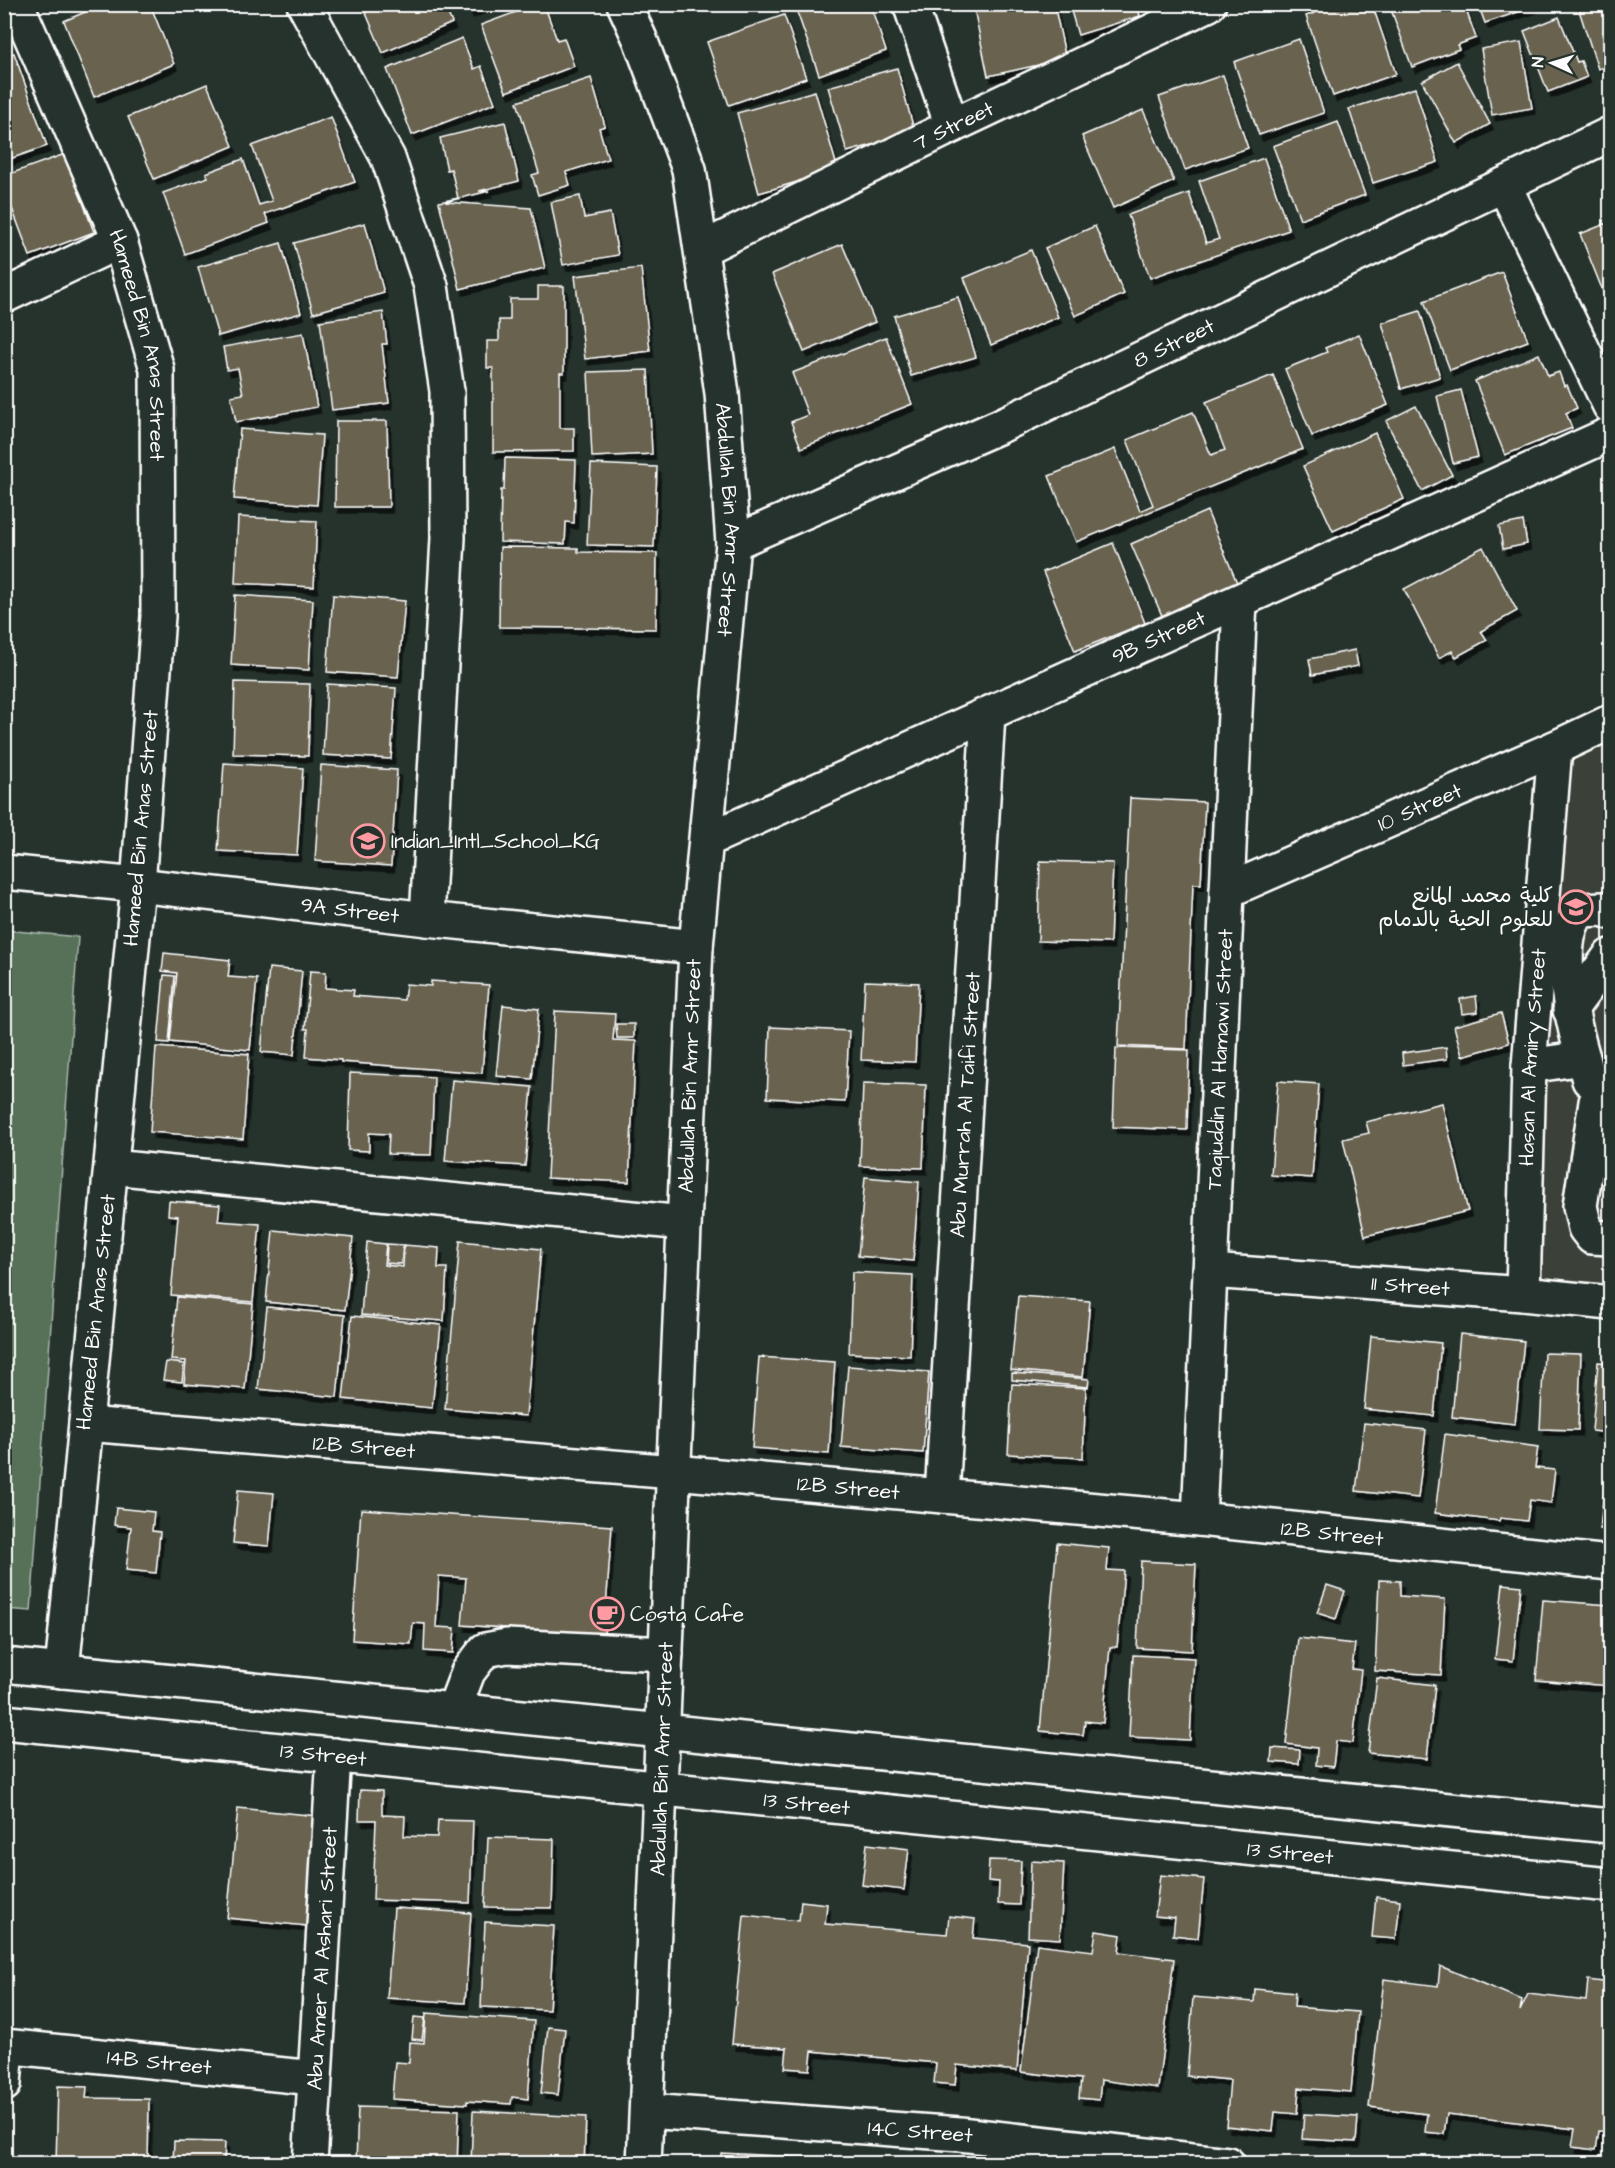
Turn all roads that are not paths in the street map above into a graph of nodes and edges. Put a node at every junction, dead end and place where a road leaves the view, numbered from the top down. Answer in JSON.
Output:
{"nodes":[{"id":1,"x":304,"y":4,"type":"edge"},
{"id":2,"x":624,"y":4,"type":"edge"},
{"id":3,"x":910,"y":4,"type":"edge"},
{"id":4,"x":1194,"y":8,"type":"edge"},
{"id":5,"x":17,"y":10,"type":"edge"},
{"id":6,"x":952,"y":126,"type":"junction"},
{"id":7,"x":1611,"y":134,"type":"edge"},
{"id":8,"x":1504,"y":185,"type":"junction"},
{"id":9,"x":120,"y":241,"type":"junction"},
{"id":10,"x":702,"y":249,"type":"junction"},
{"id":11,"x":4,"y":296,"type":"edge"},
{"id":12,"x":1611,"y":406,"type":"edge"},
{"id":13,"x":1611,"y":435,"type":"edge"},
{"id":14,"x":733,"y":543,"type":"junction"},
{"id":15,"x":1240,"y":601,"type":"junction"},
{"id":16,"x":988,"y":714,"type":"junction"},
{"id":17,"x":1611,"y":722,"type":"edge"},
{"id":18,"x":1555,"y":748,"type":"junction"},
{"id":19,"x":707,"y":840,"type":"junction"},
{"id":20,"x":4,"y":872,"type":"edge"},
{"id":21,"x":138,"y":885,"type":"junction"},
{"id":22,"x":1227,"y":891,"type":"junction"},
{"id":23,"x":1611,"y":912,"type":"edge"},
{"id":24,"x":427,"y":919,"type":"junction"},
{"id":25,"x":696,"y":947,"type":"junction"},
{"id":26,"x":1611,"y":956,"type":"edge"},
{"id":27,"x":1570,"y":1010,"type":"junction"},
{"id":28,"x":1582,"y":1058,"type":"junction"},
{"id":29,"x":1529,"y":1066,"type":"junction"},
{"id":30,"x":1603,"y":1106,"type":"edge"},
{"id":31,"x":1611,"y":1148,"type":"edge"},
{"id":32,"x":111,"y":1167,"type":"junction"},
{"id":33,"x":684,"y":1223,"type":"junction"},
{"id":34,"x":1611,"y":1238,"type":"edge"},
{"id":35,"x":1210,"y":1271,"type":"junction"},
{"id":36,"x":1523,"y":1294,"type":"junction"},
{"id":37,"x":1611,"y":1303,"type":"edge"},
{"id":38,"x":86,"y":1424,"type":"junction"},
{"id":39,"x":674,"y":1472,"type":"junction"},
{"id":40,"x":942,"y":1496,"type":"junction"},
{"id":41,"x":1199,"y":1519,"type":"junction"},
{"id":42,"x":1611,"y":1563,"type":"edge"},
{"id":43,"x":666,"y":1654,"type":"junction"},
{"id":44,"x":4,"y":1665,"type":"edge"},
{"id":45,"x":62,"y":1671,"type":"junction"},
{"id":46,"x":454,"y":1709,"type":"junction"},
{"id":47,"x":4,"y":1722,"type":"edge"},
{"id":48,"x":663,"y":1730,"type":"junction"},
{"id":49,"x":334,"y":1755,"type":"junction"},
{"id":50,"x":660,"y":1788,"type":"junction"},
{"id":51,"x":1611,"y":1826,"type":"edge"},
{"id":52,"x":1611,"y":1885,"type":"edge"},
{"id":53,"x":6,"y":2047,"type":"edge"},
{"id":54,"x":314,"y":2078,"type":"junction"},
{"id":55,"x":4,"y":2084,"type":"edge"},
{"id":56,"x":647,"y":2111,"type":"junction"},
{"id":57,"x":960,"y":2149,"type":"edge"},
{"id":58,"x":310,"y":2163,"type":"edge"},
{"id":59,"x":644,"y":2163,"type":"edge"},
{"id":60,"x":1228,"y":2163,"type":"edge"}],
"edges":[{"from":1,"to":24,"type":"street"},
{"from":2,"to":10,"type":"street","name":"Abdullah Bin Amr Street"},
{"from":3,"to":6,"type":"street"},
{"from":4,"to":6,"type":"street","name":"7 Street"},
{"from":5,"to":9,"type":"street","name":"Hameed Bin Anas Street"},
{"from":6,"to":10,"type":"street","name":"7 Street"},
{"from":7,"to":8,"type":"street","name":"8 Street"},
{"from":8,"to":12,"type":"street"},
{"from":8,"to":14,"type":"street","name":"8 Street"},
{"from":9,"to":11,"type":"street"},
{"from":9,"to":21,"type":"street","name":"Hameed Bin Anas Street"},
{"from":10,"to":14,"type":"street","name":"Abdullah Bin Amr Street"},
{"from":13,"to":15,"type":"street","name":"9B Street"},
{"from":14,"to":19,"type":"street","name":"Abdullah Bin Amr Street"},
{"from":15,"to":16,"type":"street","name":"9B Street"},
{"from":15,"to":22,"type":"street","name":"Taqiuddin Al Hamawi Street"},
{"from":16,"to":19,"type":"street","name":"9B Street"},
{"from":16,"to":40,"type":"street","name":"Abu Murrah Al Taifi Street"},
{"from":17,"to":18,"type":"street","name":"10 Street"},
{"from":18,"to":22,"type":"street","name":"10 Street"},
{"from":18,"to":29,"type":"street","name":"Hasan Al Amiry Street"},
{"from":19,"to":25,"type":"street","name":"Abdullah Bin Amr Street"},
{"from":20,"to":21,"type":"street","name":"9A Street"},
{"from":21,"to":24,"type":"street","name":"9A Street"},
{"from":21,"to":32,"type":"street","name":"Hameed Bin Anas Street"},
{"from":22,"to":35,"type":"street","name":"Taqiuddin Al Hamawi Street"},
{"from":23,"to":27,"type":"street"},
{"from":24,"to":25,"type":"street","name":"9A Street"},
{"from":25,"to":33,"type":"street","name":"Abdullah Bin Amr Street"},
{"from":26,"to":27,"type":"street"},
{"from":27,"to":28,"type":"street"},
{"from":28,"to":29,"type":"street"},
{"from":28,"to":30,"type":"street"},
{"from":29,"to":36,"type":"street","name":"Hasan Al Amiry Street"},
{"from":30,"to":31,"type":"street"},
{"from":30,"to":34,"type":"street"},
{"from":32,"to":33,"type":"street"},
{"from":32,"to":38,"type":"street","name":"Hameed Bin Anas Street"},
{"from":33,"to":39,"type":"street","name":"Abdullah Bin Amr Street"},
{"from":35,"to":36,"type":"street","name":"11 Street"},
{"from":35,"to":41,"type":"street","name":"Taqiuddin Al Hamawi Street"},
{"from":36,"to":37,"type":"street","name":"11 Street"},
{"from":38,"to":39,"type":"street","name":"12B Street"},
{"from":38,"to":45,"type":"street","name":"Hameed Bin Anas Street"},
{"from":39,"to":40,"type":"street","name":"12B Street"},
{"from":39,"to":43,"type":"street","name":"Abdullah Bin Amr Street"},
{"from":40,"to":41,"type":"street","name":"12B Street"},
{"from":41,"to":42,"type":"street","name":"12B Street"},
{"from":43,"to":46,"type":"street"},
{"from":43,"to":48,"type":"street","name":"Abdullah Bin Amr Street"},
{"from":44,"to":45,"type":"street"},
{"from":45,"to":46,"type":"street"},
{"from":46,"to":48,"type":"street"},
{"from":47,"to":49,"type":"street","name":"13 Street"},
{"from":48,"to":50,"type":"street","name":"Abdullah Bin Amr Street"},
{"from":48,"to":51,"type":"street"},
{"from":49,"to":50,"type":"street","name":"13 Street"},
{"from":49,"to":54,"type":"street","name":"Abu Amer Al Ashari Street"},
{"from":50,"to":52,"type":"street","name":"13 Street"},
{"from":50,"to":56,"type":"street","name":"Abdullah Bin Amr Street"},
{"from":53,"to":54,"type":"street","name":"14B Street"},
{"from":53,"to":55,"type":"street"},
{"from":54,"to":58,"type":"street","name":"Abu Amer Al Ashari Street"},
{"from":56,"to":57,"type":"street","name":"14C Street"},
{"from":56,"to":59,"type":"street","name":"Abdullah Bin Amr Street"},
{"from":57,"to":60,"type":"street","name":"14C Street"}]}
